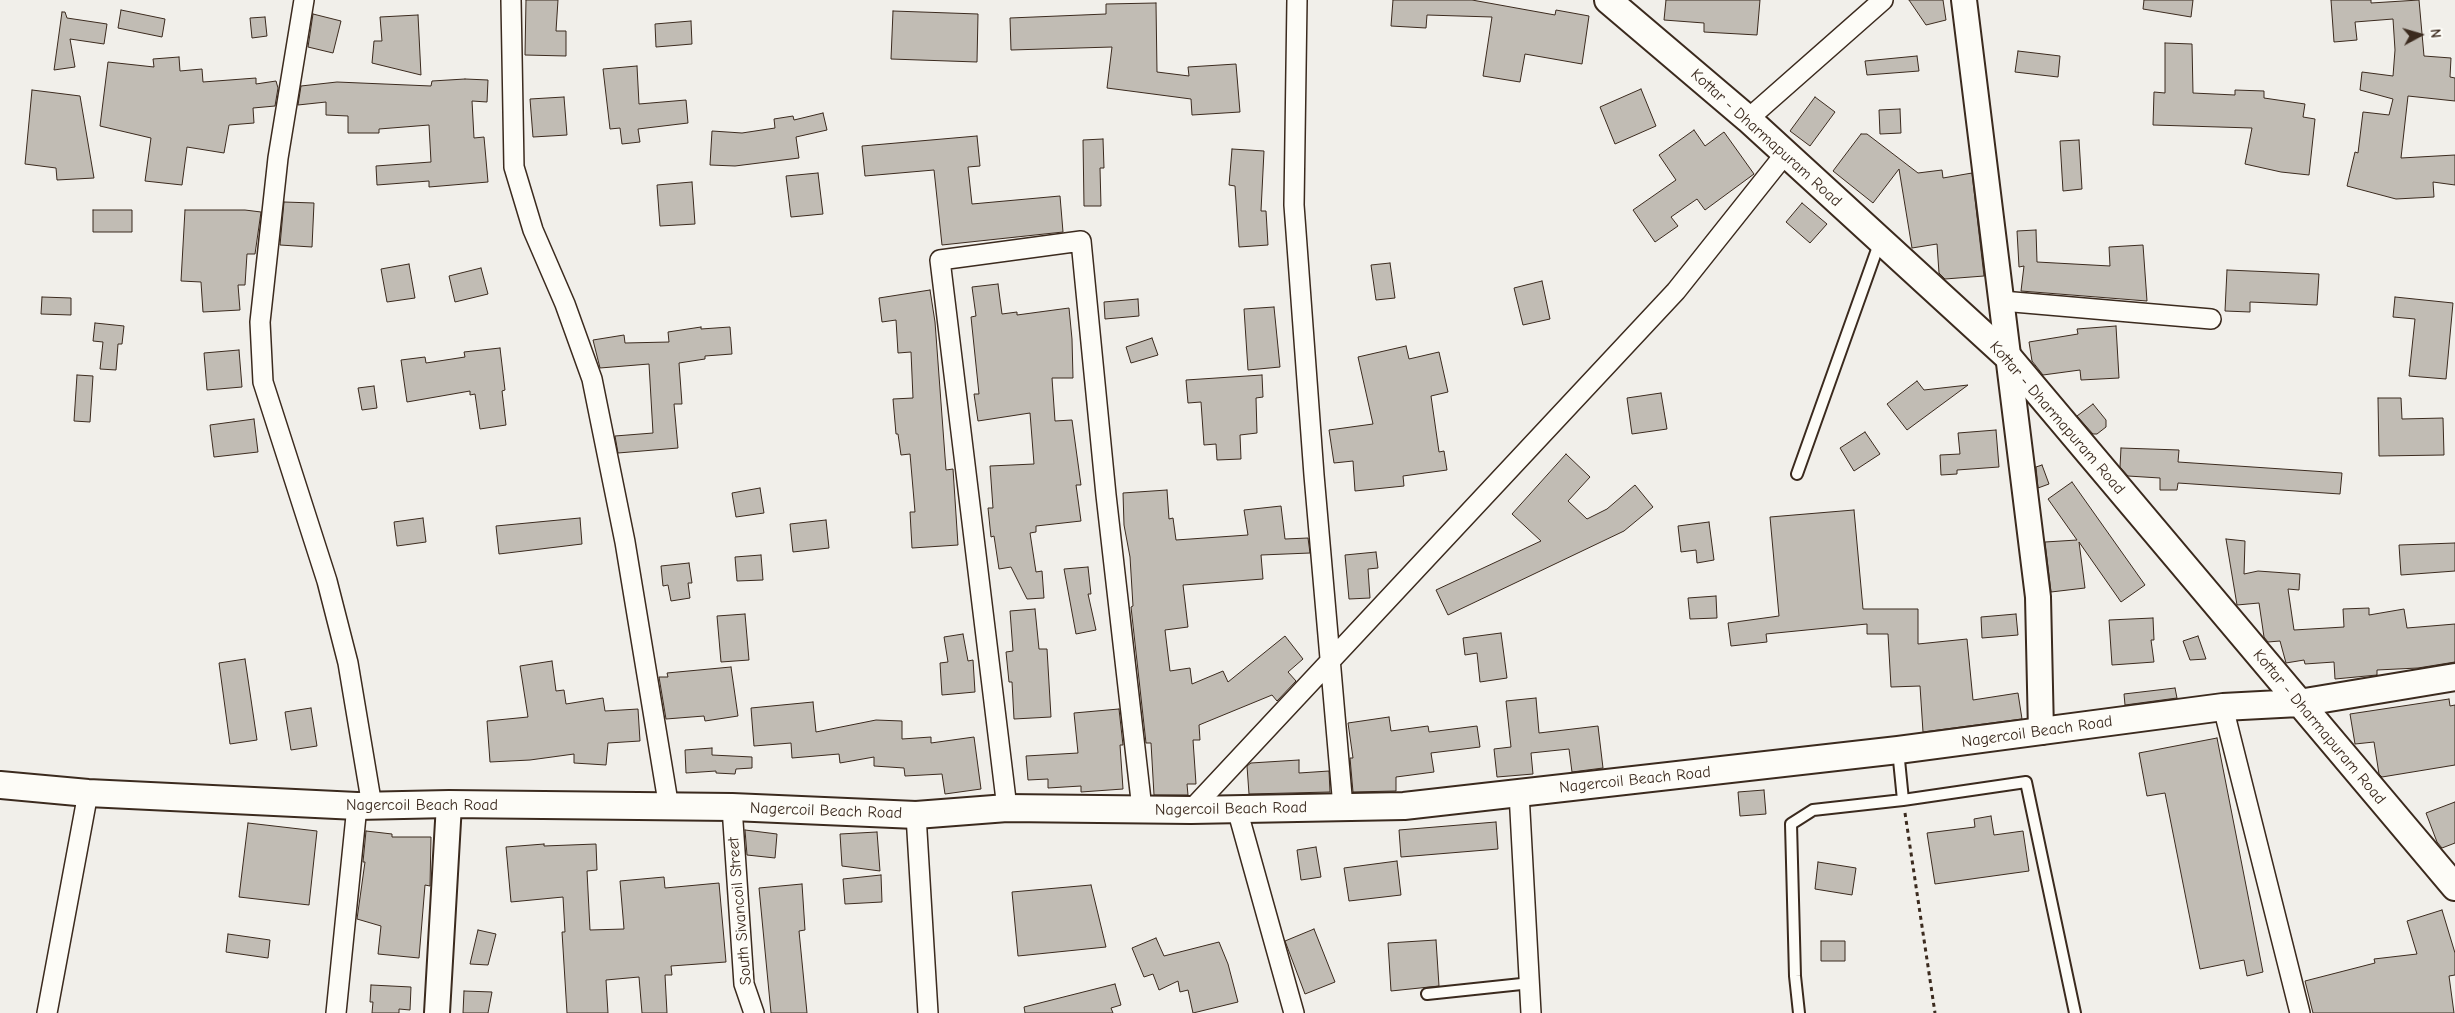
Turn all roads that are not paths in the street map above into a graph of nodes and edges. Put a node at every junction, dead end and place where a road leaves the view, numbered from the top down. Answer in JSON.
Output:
{"nodes":[{"id":1,"x":304,"y":0,"type":"edge"},
{"id":2,"x":511,"y":0,"type":"edge"},
{"id":3,"x":1297,"y":0,"type":"edge"},
{"id":4,"x":1608,"y":0,"type":"edge"},
{"id":5,"x":1884,"y":0,"type":"edge"},
{"id":6,"x":1964,"y":0,"type":"edge"},
{"id":7,"x":1748,"y":120,"type":"junction"},
{"id":8,"x":1785,"y":154,"type":"junction"},
{"id":9,"x":1880,"y":240,"type":"junction"},
{"id":10,"x":2002,"y":301,"type":"junction"},
{"id":11,"x":2211,"y":319,"type":"dead end"},
{"id":12,"x":2009,"y":358,"type":"junction"},
{"id":13,"x":1797,"y":474,"type":"dead end"},
{"id":14,"x":1330,"y":663,"type":"junction"},
{"id":15,"x":2455,"y":676,"type":"edge"},
{"id":16,"x":2299,"y":703,"type":"junction"},
{"id":17,"x":2223,"y":707,"type":"junction"},
{"id":18,"x":2041,"y":732,"type":"junction"},
{"id":19,"x":1898,"y":750,"type":"junction"},
{"id":20,"x":0,"y":785,"type":"edge"},
{"id":21,"x":1519,"y":793,"type":"junction"},
{"id":22,"x":88,"y":794,"type":"junction"},
{"id":23,"x":1903,"y":800,"type":"junction"},
{"id":24,"x":449,"y":804,"type":"junction"},
{"id":25,"x":364,"y":806,"type":"junction"},
{"id":26,"x":732,"y":807,"type":"junction"},
{"id":27,"x":1344,"y":807,"type":"junction"},
{"id":28,"x":669,"y":808,"type":"junction"},
{"id":29,"x":1007,"y":808,"type":"junction"},
{"id":30,"x":1237,"y":809,"type":"junction"},
{"id":31,"x":1142,"y":810,"type":"junction"},
{"id":32,"x":1191,"y":810,"type":"junction"},
{"id":33,"x":916,"y":815,"type":"junction"},
{"id":34,"x":2455,"y":887,"type":"edge"},
{"id":35,"x":1531,"y":983,"type":"junction"},
{"id":36,"x":1426,"y":994,"type":"dead end"},
{"id":37,"x":47,"y":1013,"type":"edge"},
{"id":38,"x":336,"y":1013,"type":"edge"},
{"id":39,"x":436,"y":1013,"type":"edge"},
{"id":40,"x":754,"y":1013,"type":"edge"},
{"id":41,"x":928,"y":1013,"type":"edge"},
{"id":42,"x":1294,"y":1013,"type":"edge"},
{"id":43,"x":1531,"y":1013,"type":"edge"},
{"id":44,"x":1799,"y":1013,"type":"edge"},
{"id":45,"x":2075,"y":1013,"type":"edge"},
{"id":46,"x":2300,"y":1013,"type":"edge"}],
"edges":[{"from":1,"to":25,"type":"street"},
{"from":2,"to":28,"type":"street"},
{"from":3,"to":14,"type":"street"},
{"from":4,"to":7,"type":"main road","name":"Kottar - Dharmapuram Road"},
{"from":5,"to":7,"type":"street"},
{"from":6,"to":10,"type":"street"},
{"from":7,"to":8,"type":"main road","name":"Kottar - Dharmapuram Road"},
{"from":8,"to":9,"type":"main road","name":"Kottar - Dharmapuram Road"},
{"from":8,"to":14,"type":"street"},
{"from":9,"to":12,"type":"main road","name":"Kottar - Dharmapuram Road"},
{"from":9,"to":13,"type":"lane"},
{"from":10,"to":11,"type":"street"},
{"from":10,"to":12,"type":"street"},
{"from":12,"to":16,"type":"main road","name":"Kottar - Dharmapuram Road"},
{"from":12,"to":18,"type":"street"},
{"from":14,"to":27,"type":"street"},
{"from":14,"to":32,"type":"street"},
{"from":15,"to":16,"type":"main road","name":"Nagercoil Beach Road"},
{"from":16,"to":17,"type":"main road","name":"Nagercoil Beach Road"},
{"from":16,"to":34,"type":"main road","name":"Kottar - Dharmapuram Road"},
{"from":17,"to":18,"type":"main road","name":"Nagercoil Beach Road"},
{"from":17,"to":46,"type":"street"},
{"from":18,"to":19,"type":"main road","name":"Nagercoil Beach Road"},
{"from":19,"to":21,"type":"main road","name":"Nagercoil Beach Road"},
{"from":19,"to":23,"type":"lane"},
{"from":20,"to":22,"type":"main road","name":"Nagercoil Beach Road"},
{"from":21,"to":27,"type":"main road","name":"Nagercoil Beach Road"},
{"from":21,"to":35,"type":"street"},
{"from":22,"to":25,"type":"main road","name":"Nagercoil Beach Road"},
{"from":22,"to":37,"type":"street"},
{"from":23,"to":44,"type":"lane"},
{"from":23,"to":45,"type":"lane"},
{"from":24,"to":25,"type":"main road","name":"Nagercoil Beach Road"},
{"from":24,"to":28,"type":"main road","name":"Nagercoil Beach Road"},
{"from":24,"to":39,"type":"street"},
{"from":25,"to":38,"type":"street"},
{"from":26,"to":28,"type":"main road","name":"Nagercoil Beach Road"},
{"from":26,"to":33,"type":"main road","name":"Nagercoil Beach Road"},
{"from":26,"to":40,"type":"street","name":"South Sivancoil Street"},
{"from":27,"to":30,"type":"main road","name":"Nagercoil Beach Road"},
{"from":29,"to":31,"type":"main road","name":"Nagercoil Beach Road"},
{"from":29,"to":31,"type":"street"},
{"from":29,"to":33,"type":"main road","name":"Nagercoil Beach Road"},
{"from":30,"to":32,"type":"main road","name":"Nagercoil Beach Road"},
{"from":30,"to":42,"type":"street"},
{"from":31,"to":32,"type":"main road","name":"Nagercoil Beach Road"},
{"from":33,"to":41,"type":"street"},
{"from":35,"to":36,"type":"lane"},
{"from":35,"to":43,"type":"street"}]}
